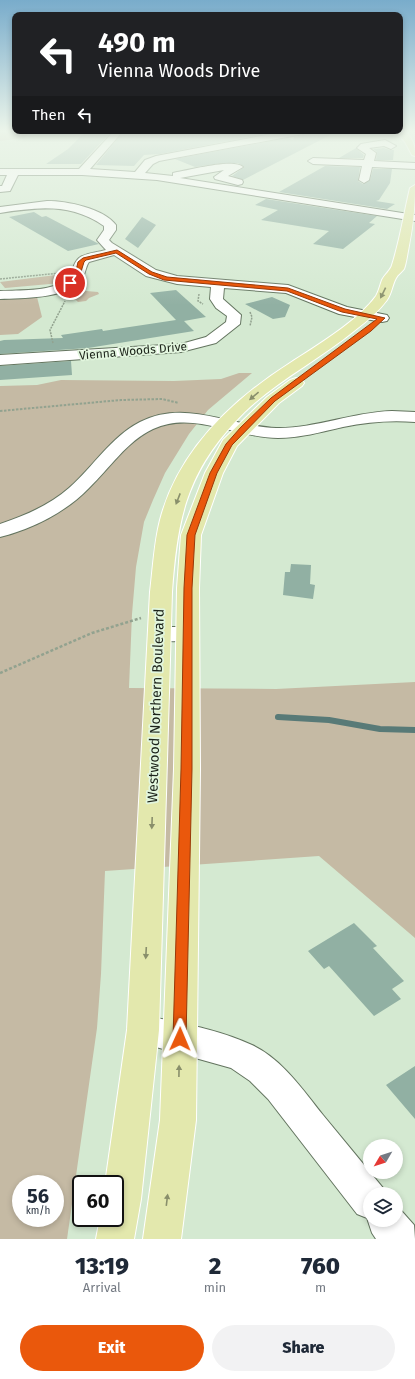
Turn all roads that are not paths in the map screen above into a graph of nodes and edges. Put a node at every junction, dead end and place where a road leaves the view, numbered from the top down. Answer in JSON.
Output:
{"nodes":[{"id":1,"x":415,"y":188,"type":"edge"},
{"id":2,"x":232,"y":189,"type":"edge"},
{"id":3,"x":260,"y":189,"type":"edge"},
{"id":4,"x":268,"y":195,"type":"junction"},
{"id":5,"x":0,"y":201,"type":"edge"},
{"id":6,"x":36,"y":204,"type":"junction"},
{"id":7,"x":0,"y":210,"type":"edge"},
{"id":8,"x":412,"y":218,"type":"edge"},
{"id":9,"x":117,"y":251,"type":"junction"},
{"id":10,"x":219,"y":284,"type":"junction"},
{"id":11,"x":0,"y":295,"type":"edge"},
{"id":12,"x":373,"y":317,"type":"junction"},
{"id":13,"x":0,"y":360,"type":"edge"},
{"id":14,"x":415,"y":417,"type":"edge"},
{"id":15,"x":234,"y":426,"type":"junction"},
{"id":16,"x":0,"y":531,"type":"edge"},
{"id":17,"x":160,"y":623,"type":"junction"},
{"id":18,"x":187,"y":634,"type":"junction"},
{"id":19,"x":143,"y":1030,"type":"junction"},
{"id":20,"x":180,"y":1039,"type":"junction"},
{"id":21,"x":363,"y":1192,"type":"edge"},
{"id":22,"x":391,"y":1227,"type":"edge"},
{"id":23,"x":115,"y":1239,"type":"edge"},
{"id":24,"x":162,"y":1239,"type":"edge"},
{"id":25,"x":400,"y":1239,"type":"edge"}],
"edges":[{"from":1,"to":8,"type":"main road","name":"Westwood Northern Boulevard"},
{"from":2,"to":4,"type":"street"},
{"from":3,"to":4,"type":"street"},
{"from":4,"to":8,"type":"street"},
{"from":5,"to":6,"type":"street"},
{"from":6,"to":7,"type":"street"},
{"from":6,"to":9,"type":"street"},
{"from":8,"to":12,"type":"main road","name":"Westwood Northern Boulevard"},
{"from":9,"to":10,"type":"street"},
{"from":9,"to":11,"type":"street"},
{"from":10,"to":12,"type":"street"},
{"from":10,"to":13,"type":"street","name":"Vienna Woods Drive"},
{"from":12,"to":15,"type":"main road","name":"Westwood Northern Boulevard"},
{"from":14,"to":15,"type":"street"},
{"from":15,"to":16,"type":"street"},
{"from":15,"to":17,"type":"main road","name":"Westwood Northern Boulevard","one_way":true},
{"from":15,"to":18,"type":"main road","name":"Westwood Northern Boulevard"},
{"from":17,"to":18,"type":"street"},
{"from":17,"to":19,"type":"main road","name":"Westwood Northern Boulevard","one_way":true},
{"from":18,"to":20,"type":"main road","name":"Westwood Northern Boulevard"},
{"from":19,"to":20,"type":"street"},
{"from":19,"to":23,"type":"main road","name":"Westwood Northern Boulevard"},
{"from":20,"to":21,"type":"street"},
{"from":24,"to":20,"type":"main road","name":"Westwood Northern Boulevard","one_way":true},
{"from":22,"to":25,"type":"street"}]}
